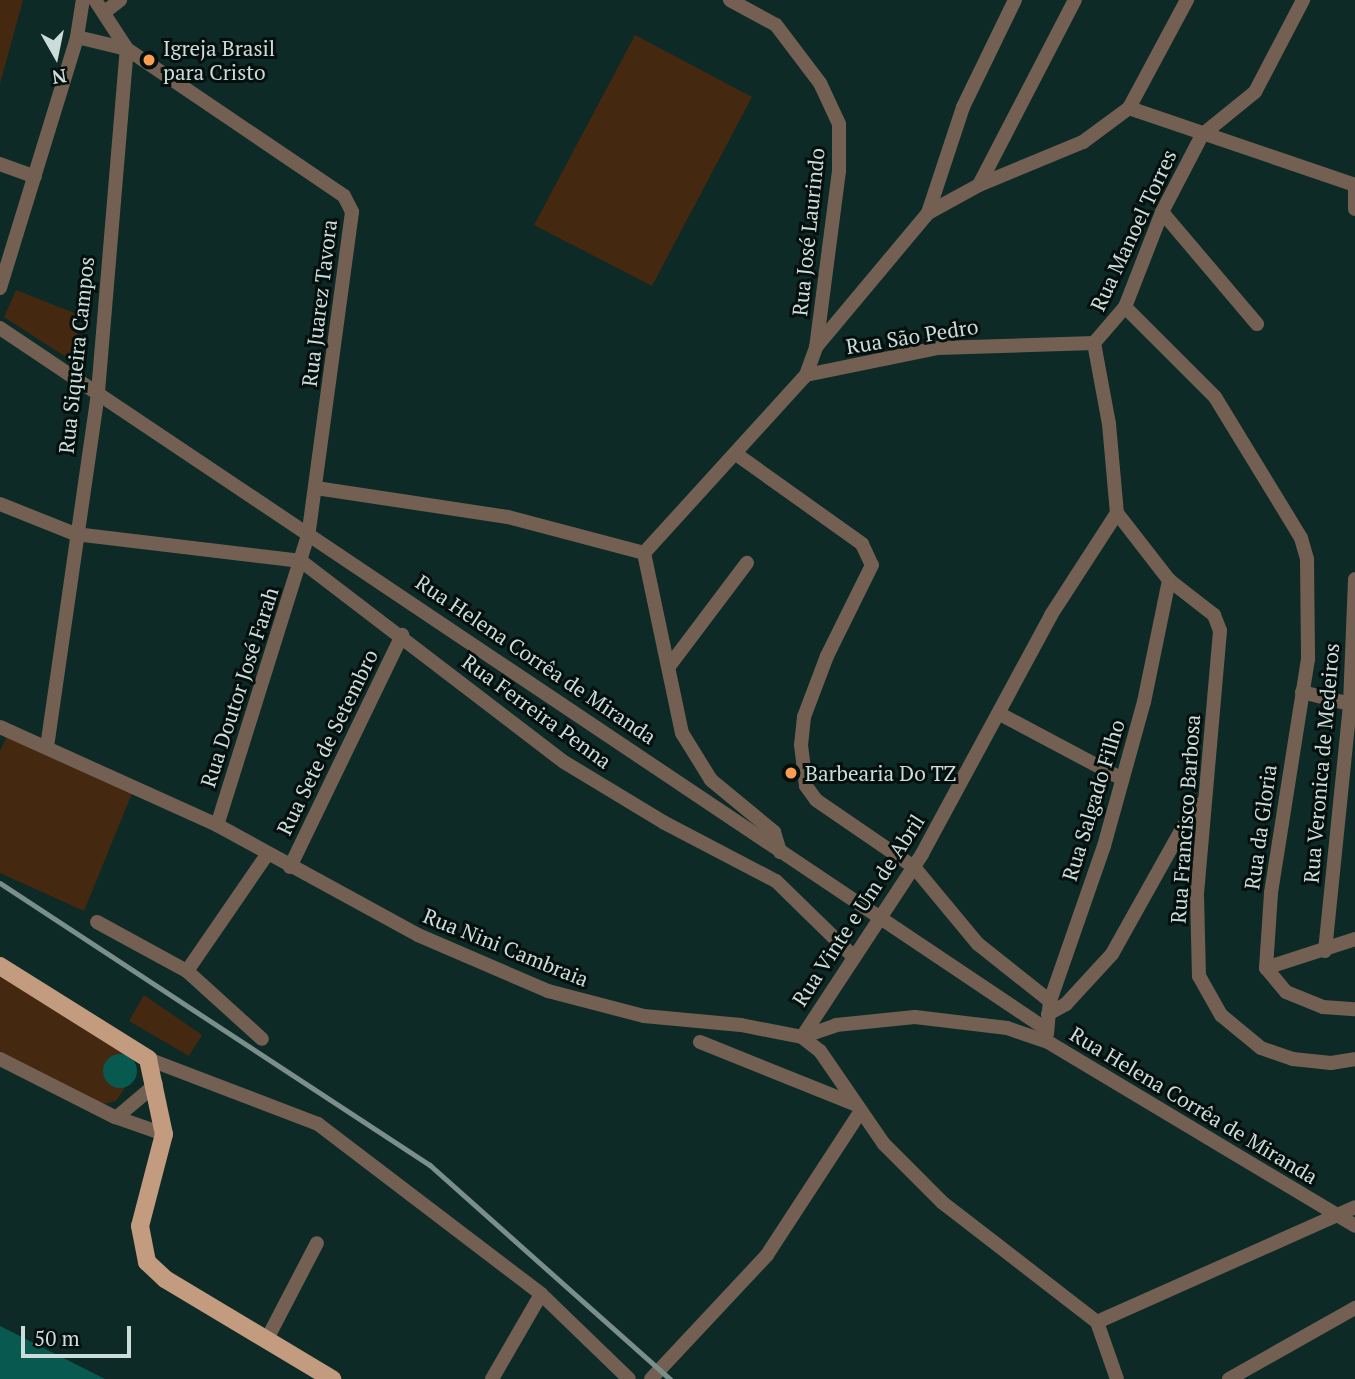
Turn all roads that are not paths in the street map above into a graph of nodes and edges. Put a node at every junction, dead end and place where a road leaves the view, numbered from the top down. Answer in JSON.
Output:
{"nodes":[{"id":1,"x":83,"y":0,"type":"edge"},
{"id":2,"x":95,"y":0,"type":"edge"},
{"id":3,"x":120,"y":0,"type":"edge"},
{"id":4,"x":730,"y":0,"type":"edge"},
{"id":5,"x":1015,"y":0,"type":"edge"},
{"id":6,"x":1075,"y":0,"type":"edge"},
{"id":7,"x":1187,"y":0,"type":"edge"},
{"id":8,"x":1303,"y":0,"type":"edge"},
{"id":9,"x":106,"y":11,"type":"junction"},
{"id":10,"x":77,"y":37,"type":"junction"},
{"id":11,"x":127,"y":49,"type":"junction"},
{"id":12,"x":1129,"y":108,"type":"junction"},
{"id":13,"x":1202,"y":135,"type":"junction"},
{"id":14,"x":0,"y":164,"type":"edge"},
{"id":15,"x":34,"y":177,"type":"junction"},
{"id":16,"x":1355,"y":185,"type":"edge"},
{"id":17,"x":979,"y":186,"type":"junction"},
{"id":18,"x":1355,"y":209,"type":"edge"},
{"id":19,"x":1162,"y":212,"type":"junction"},
{"id":20,"x":928,"y":213,"type":"junction"},
{"id":21,"x":0,"y":288,"type":"edge"},
{"id":22,"x":1125,"y":307,"type":"junction"},
{"id":23,"x":1257,"y":324,"type":"dead end"},
{"id":24,"x":6,"y":332,"type":"edge"},
{"id":25,"x":1094,"y":343,"type":"junction"},
{"id":26,"x":816,"y":346,"type":"junction"},
{"id":27,"x":806,"y":375,"type":"junction"},
{"id":28,"x":98,"y":392,"type":"junction"},
{"id":29,"x":736,"y":454,"type":"junction"},
{"id":30,"x":316,"y":488,"type":"junction"},
{"id":31,"x":0,"y":504,"type":"edge"},
{"id":32,"x":1117,"y":513,"type":"junction"},
{"id":33,"x":309,"y":532,"type":"junction"},
{"id":34,"x":75,"y":534,"type":"junction"},
{"id":35,"x":644,"y":553,"type":"junction"},
{"id":36,"x":302,"y":561,"type":"junction"},
{"id":37,"x":747,"y":563,"type":"dead end"},
{"id":38,"x":1169,"y":580,"type":"junction"},
{"id":39,"x":1354,"y":587,"type":"edge"},
{"id":40,"x":402,"y":635,"type":"junction"},
{"id":41,"x":670,"y":664,"type":"junction"},
{"id":42,"x":1302,"y":692,"type":"junction"},
{"id":43,"x":1350,"y":704,"type":"junction"},
{"id":44,"x":1000,"y":714,"type":"junction"},
{"id":45,"x":0,"y":727,"type":"edge"},
{"id":46,"x":47,"y":747,"type":"junction"},
{"id":47,"x":1122,"y":779,"type":"junction"},
{"id":48,"x":1203,"y":802,"type":"junction"},
{"id":49,"x":217,"y":825,"type":"junction"},
{"id":50,"x":780,"y":852,"type":"junction"},
{"id":51,"x":266,"y":856,"type":"junction"},
{"id":52,"x":290,"y":867,"type":"junction"},
{"id":53,"x":914,"y":867,"type":"junction"},
{"id":54,"x":877,"y":918,"type":"junction"},
{"id":55,"x":97,"y":922,"type":"dead end"},
{"id":56,"x":1355,"y":939,"type":"edge"},
{"id":57,"x":1325,"y":951,"type":"junction"},
{"id":58,"x":854,"y":957,"type":"junction"},
{"id":59,"x":0,"y":966,"type":"edge"},
{"id":60,"x":1266,"y":968,"type":"junction"},
{"id":61,"x":187,"y":971,"type":"junction"},
{"id":62,"x":1355,"y":1009,"type":"edge"},
{"id":63,"x":1048,"y":1022,"type":"junction"},
{"id":64,"x":802,"y":1037,"type":"junction"},
{"id":65,"x":262,"y":1039,"type":"dead end"},
{"id":66,"x":700,"y":1042,"type":"dead end"},
{"id":67,"x":0,"y":1059,"type":"edge"},
{"id":68,"x":148,"y":1059,"type":"junction"},
{"id":69,"x":1355,"y":1059,"type":"edge"},
{"id":70,"x":156,"y":1084,"type":"junction"},
{"id":71,"x":859,"y":1108,"type":"junction"},
{"id":72,"x":117,"y":1117,"type":"junction"},
{"id":73,"x":164,"y":1133,"type":"junction"},
{"id":74,"x":1355,"y":1208,"type":"edge"},
{"id":75,"x":1338,"y":1216,"type":"junction"},
{"id":76,"x":1355,"y":1226,"type":"edge"},
{"id":77,"x":317,"y":1243,"type":"dead end"},
{"id":78,"x":541,"y":1294,"type":"junction"},
{"id":79,"x":1355,"y":1308,"type":"edge"},
{"id":80,"x":1097,"y":1322,"type":"junction"},
{"id":81,"x":267,"y":1339,"type":"junction"},
{"id":82,"x":670,"y":1374,"type":"edge"},
{"id":83,"x":332,"y":1379,"type":"edge"},
{"id":84,"x":492,"y":1379,"type":"edge"},
{"id":85,"x":629,"y":1379,"type":"edge"},
{"id":86,"x":651,"y":1379,"type":"edge"},
{"id":87,"x":1117,"y":1379,"type":"edge"},
{"id":88,"x":1229,"y":1379,"type":"edge"}],
"edges":[{"from":1,"to":10,"type":"street"},
{"from":2,"to":9,"type":"street"},
{"from":3,"to":9,"type":"street"},
{"from":4,"to":26,"type":"street","name":"Rua José Laurindo"},
{"from":5,"to":20,"type":"street"},
{"from":6,"to":17,"type":"street"},
{"from":7,"to":12,"type":"street"},
{"from":8,"to":13,"type":"street","name":"Rua Manoel Torres"},
{"from":9,"to":11,"type":"street"},
{"from":10,"to":11,"type":"street","name":"Rua Juarez Tavora"},
{"from":10,"to":15,"type":"street"},
{"from":11,"to":28,"type":"street","name":"Rua Siqueira Campos"},
{"from":11,"to":30,"type":"street","name":"Rua Juarez Tavora"},
{"from":12,"to":13,"type":"street"},
{"from":12,"to":17,"type":"street"},
{"from":13,"to":16,"type":"street"},
{"from":13,"to":19,"type":"street","name":"Rua Manoel Torres"},
{"from":14,"to":15,"type":"street"},
{"from":15,"to":21,"type":"street"},
{"from":16,"to":18,"type":"street"},
{"from":17,"to":20,"type":"street"},
{"from":19,"to":22,"type":"street","name":"Rua Manoel Torres"},
{"from":19,"to":23,"type":"street"},
{"from":20,"to":26,"type":"street"},
{"from":22,"to":25,"type":"street","name":"Rua Manoel Torres"},
{"from":22,"to":42,"type":"street","name":"Rua da Gloria"},
{"from":24,"to":28,"type":"street","name":"Rua Helena Corrêa de Miranda"},
{"from":25,"to":27,"type":"street","name":"Rua São Pedro"},
{"from":25,"to":32,"type":"street"},
{"from":26,"to":27,"type":"street"},
{"from":27,"to":29,"type":"street"},
{"from":28,"to":33,"type":"street","name":"Rua Helena Corrêa de Miranda"},
{"from":28,"to":34,"type":"street","name":"Rua Siqueira Campos"},
{"from":29,"to":35,"type":"street"},
{"from":29,"to":53,"type":"street"},
{"from":30,"to":33,"type":"street","name":"Rua Juarez Tavora"},
{"from":30,"to":35,"type":"street"},
{"from":31,"to":34,"type":"street"},
{"from":32,"to":38,"type":"street","name":"Rua Francisco Barbosa"},
{"from":32,"to":44,"type":"street","name":"Rua Vinte e Um de Abril"},
{"from":33,"to":36,"type":"street","name":"Rua Juarez Tavora"},
{"from":33,"to":50,"type":"street","name":"Rua Helena Corrêa de Miranda"},
{"from":34,"to":36,"type":"street"},
{"from":34,"to":46,"type":"street","name":"Rua Siqueira Campos"},
{"from":35,"to":41,"type":"street"},
{"from":36,"to":40,"type":"street","name":"Rua Ferreira Penna"},
{"from":36,"to":49,"type":"street","name":"Rua Doutor José Farah"},
{"from":37,"to":41,"type":"street"},
{"from":38,"to":47,"type":"street","name":"Rua Salgado Filho"},
{"from":38,"to":48,"type":"street","name":"Rua Francisco Barbosa"},
{"from":39,"to":43,"type":"street","name":"Rua Veronica de Medeiros"},
{"from":40,"to":52,"type":"street","name":"Rua Sete de Setembro"},
{"from":40,"to":58,"type":"street","name":"Rua Ferreira Penna"},
{"from":41,"to":50,"type":"street"},
{"from":42,"to":43,"type":"street"},
{"from":42,"to":60,"type":"street","name":"Rua da Gloria"},
{"from":43,"to":57,"type":"street","name":"Rua Veronica de Medeiros"},
{"from":44,"to":47,"type":"street"},
{"from":44,"to":53,"type":"street","name":"Rua Vinte e Um de Abril"},
{"from":45,"to":46,"type":"street","name":"Rua Nini Cambraia"},
{"from":46,"to":49,"type":"street","name":"Rua Nini Cambraia"},
{"from":47,"to":63,"type":"street","name":"Rua Salgado Filho"},
{"from":48,"to":63,"type":"street"},
{"from":48,"to":69,"type":"street","name":"Rua Francisco Barbosa"},
{"from":49,"to":51,"type":"street","name":"Rua Nini Cambraia"},
{"from":50,"to":54,"type":"street","name":"Rua Helena Corrêa de Miranda"},
{"from":51,"to":52,"type":"street","name":"Rua Nini Cambraia"},
{"from":51,"to":61,"type":"street"},
{"from":52,"to":64,"type":"street","name":"Rua Nini Cambraia"},
{"from":53,"to":54,"type":"street","name":"Rua Vinte e Um de Abril"},
{"from":53,"to":63,"type":"street"},
{"from":54,"to":58,"type":"street","name":"Rua Vinte e Um de Abril"},
{"from":54,"to":63,"type":"street","name":"Rua Helena Corrêa de Miranda"},
{"from":55,"to":61,"type":"street"},
{"from":56,"to":57,"type":"street"},
{"from":57,"to":60,"type":"street"},
{"from":58,"to":64,"type":"street","name":"Rua Vinte e Um de Abril"},
{"from":59,"to":68,"type":"main road"},
{"from":60,"to":62,"type":"street"},
{"from":61,"to":65,"type":"street"},
{"from":63,"to":64,"type":"street"},
{"from":63,"to":75,"type":"street","name":"Rua Helena Corrêa de Miranda"},
{"from":64,"to":71,"type":"street"},
{"from":66,"to":71,"type":"street"},
{"from":67,"to":72,"type":"street"},
{"from":68,"to":70,"type":"main road"},
{"from":68,"to":78,"type":"street"},
{"from":70,"to":72,"type":"street"},
{"from":70,"to":73,"type":"main road"},
{"from":71,"to":80,"type":"street"},
{"from":71,"to":82,"type":"street"},
{"from":72,"to":73,"type":"street"},
{"from":73,"to":81,"type":"main road"},
{"from":74,"to":75,"type":"street"},
{"from":75,"to":76,"type":"street","name":"Rua Helena Corrêa de Miranda"},
{"from":75,"to":80,"type":"street"},
{"from":77,"to":81,"type":"street"},
{"from":78,"to":84,"type":"street"},
{"from":78,"to":85,"type":"street"},
{"from":79,"to":88,"type":"street"},
{"from":80,"to":87,"type":"street"},
{"from":81,"to":83,"type":"main road"},
{"from":82,"to":86,"type":"street"}]}
